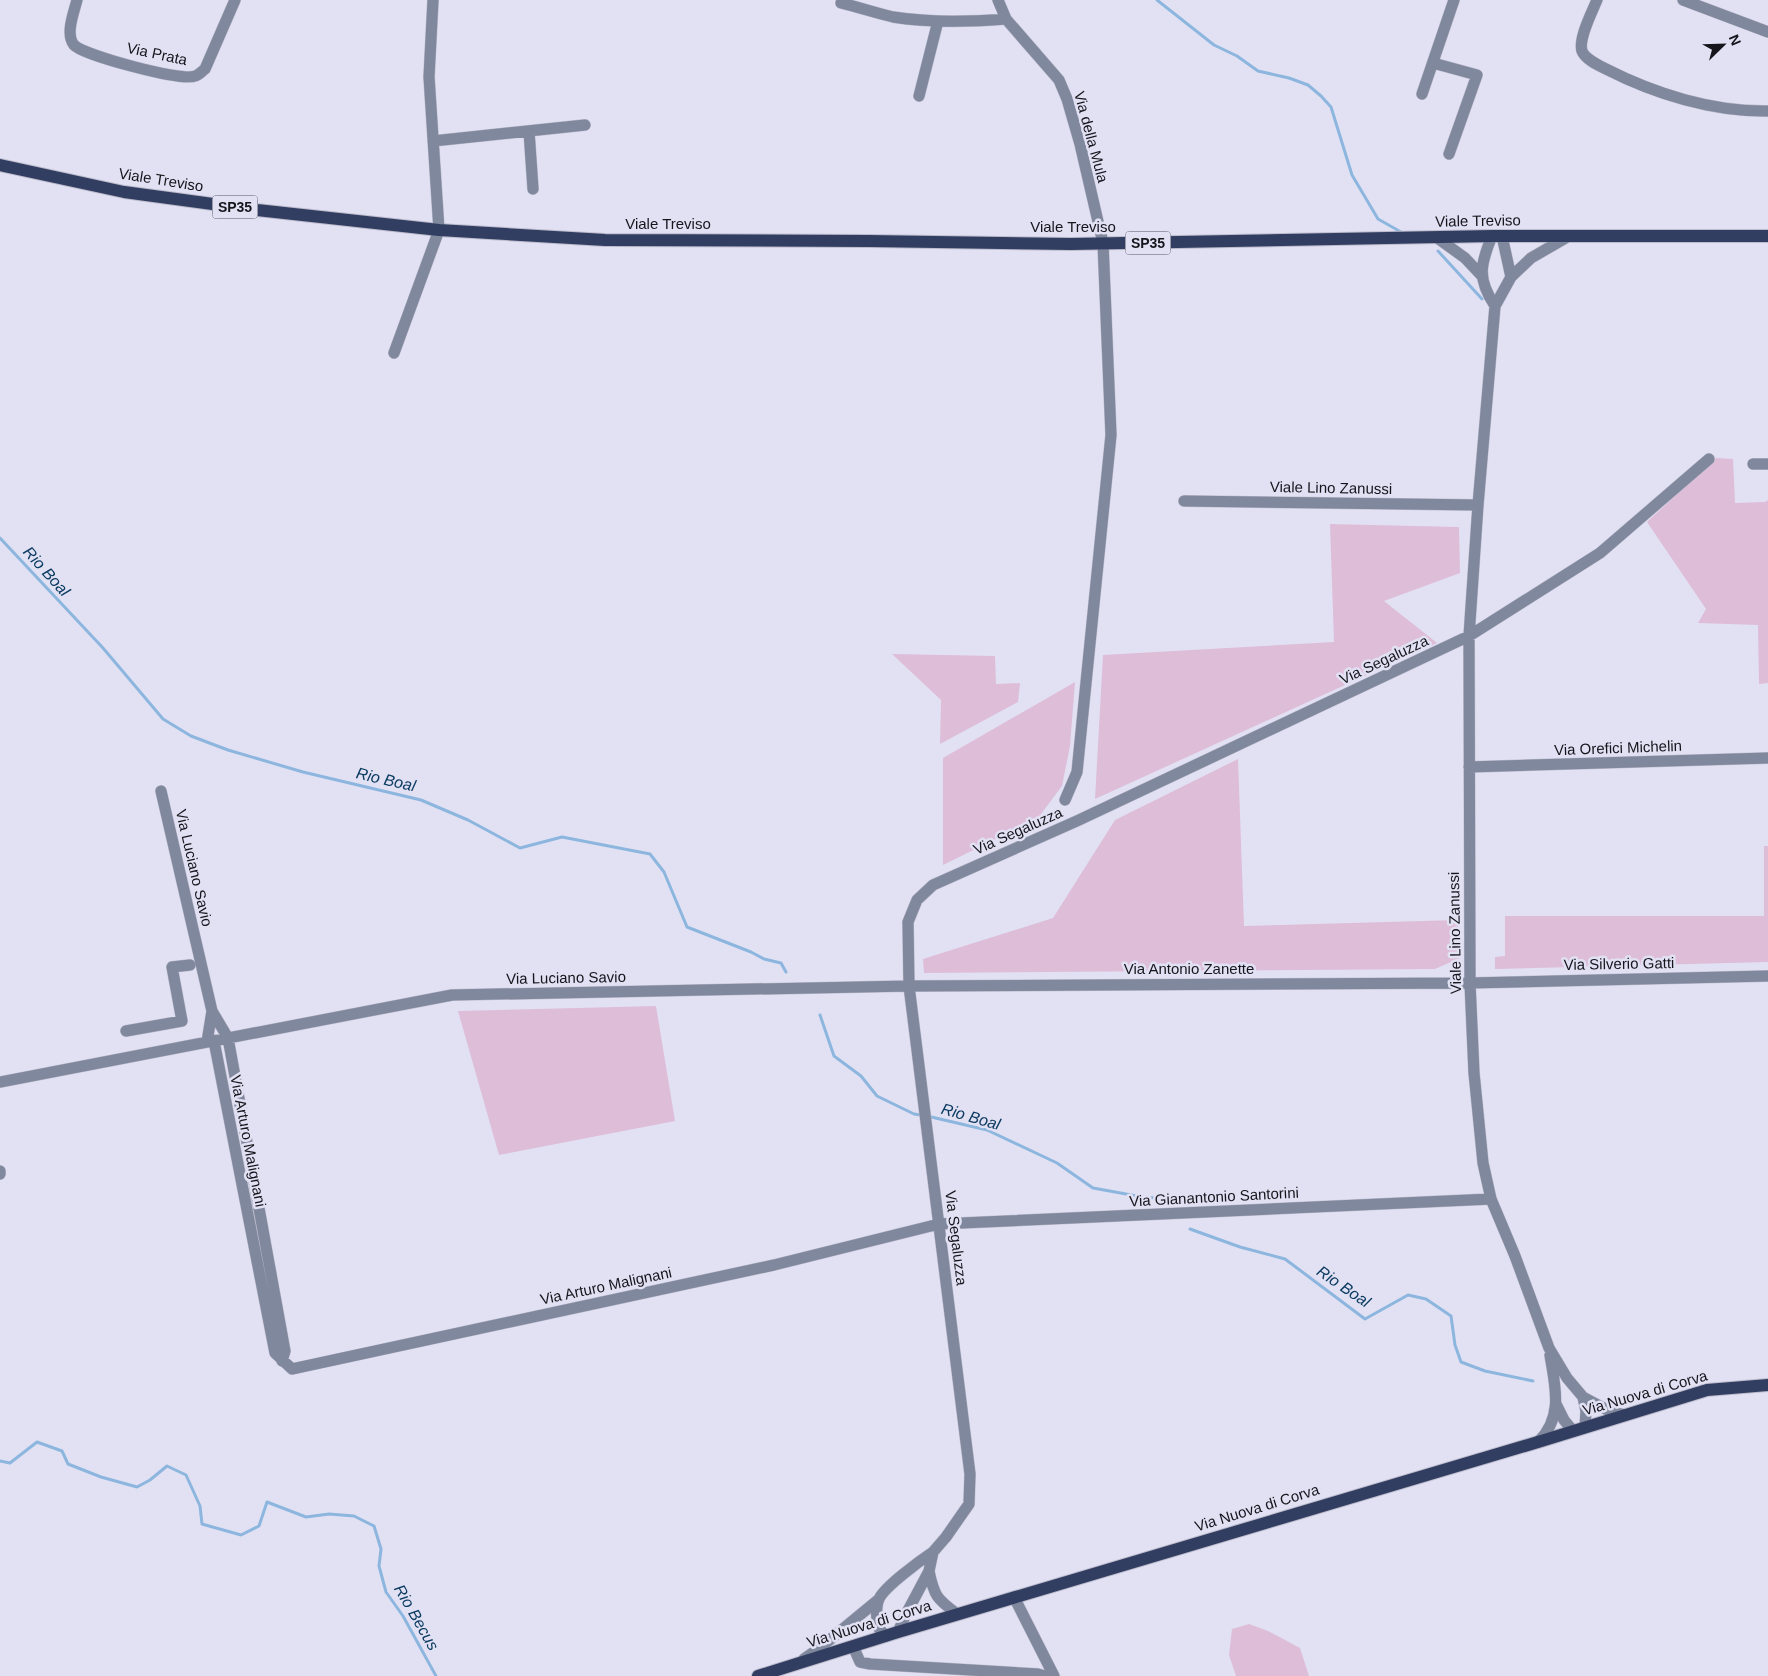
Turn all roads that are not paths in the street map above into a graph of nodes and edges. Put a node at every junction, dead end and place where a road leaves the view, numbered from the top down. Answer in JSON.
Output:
{"nodes":[{"id":1,"x":77,"y":0,"type":"edge"},
{"id":2,"x":235,"y":0,"type":"edge"},
{"id":3,"x":433,"y":0,"type":"edge"},
{"id":4,"x":998,"y":0,"type":"edge"},
{"id":5,"x":1454,"y":0,"type":"edge"},
{"id":6,"x":1597,"y":0,"type":"edge"},
{"id":7,"x":1683,"y":0,"type":"edge"},
{"id":8,"x":841,"y":3,"type":"dead end"},
{"id":9,"x":1700,"y":3,"type":"edge"},
{"id":10,"x":1006,"y":19,"type":"junction"},
{"id":11,"x":938,"y":21,"type":"junction"},
{"id":12,"x":1768,"y":32,"type":"edge"},
{"id":13,"x":1433,"y":63,"type":"junction"},
{"id":14,"x":1422,"y":94,"type":"dead end"},
{"id":15,"x":919,"y":96,"type":"dead end"},
{"id":16,"x":1768,"y":111,"type":"edge"},
{"id":17,"x":585,"y":126,"type":"dead end"},
{"id":18,"x":529,"y":131,"type":"junction"},
{"id":19,"x":433,"y":141,"type":"junction"},
{"id":20,"x":1449,"y":154,"type":"dead end"},
{"id":21,"x":0,"y":165,"type":"edge"},
{"id":22,"x":533,"y":189,"type":"dead end"},
{"id":23,"x":439,"y":230,"type":"junction"},
{"id":24,"x":1497,"y":236,"type":"junction"},
{"id":25,"x":1569,"y":236,"type":"junction"},
{"id":26,"x":1768,"y":236,"type":"edge"},
{"id":27,"x":1436,"y":237,"type":"junction"},
{"id":28,"x":1103,"y":243,"type":"junction"},
{"id":29,"x":1481,"y":275,"type":"junction"},
{"id":30,"x":1511,"y":277,"type":"junction"},
{"id":31,"x":1495,"y":306,"type":"junction"},
{"id":32,"x":394,"y":353,"type":"dead end"},
{"id":33,"x":1709,"y":459,"type":"dead end"},
{"id":34,"x":1753,"y":464,"type":"dead end"},
{"id":35,"x":1768,"y":464,"type":"edge"},
{"id":36,"x":1184,"y":501,"type":"dead end"},
{"id":37,"x":1478,"y":505,"type":"junction"},
{"id":38,"x":1469,"y":636,"type":"junction"},
{"id":39,"x":1768,"y":758,"type":"edge"},
{"id":40,"x":1469,"y":767,"type":"junction"},
{"id":41,"x":161,"y":791,"type":"dead end"},
{"id":42,"x":1065,"y":800,"type":"dead end"},
{"id":43,"x":190,"y":964,"type":"dead end"},
{"id":44,"x":1768,"y":976,"type":"edge"},
{"id":45,"x":1470,"y":982,"type":"junction"},
{"id":46,"x":909,"y":986,"type":"junction"},
{"id":47,"x":212,"y":1011,"type":"junction"},
{"id":48,"x":126,"y":1032,"type":"dead end"},
{"id":49,"x":228,"y":1038,"type":"junction"},
{"id":50,"x":210,"y":1041,"type":"junction"},
{"id":51,"x":2,"y":1083,"type":"edge"},
{"id":52,"x":1491,"y":1199,"type":"junction"},
{"id":53,"x":939,"y":1224,"type":"junction"},
{"id":54,"x":1549,"y":1348,"type":"junction"},
{"id":55,"x":282,"y":1361,"type":"junction"},
{"id":56,"x":1768,"y":1385,"type":"edge"},
{"id":57,"x":1583,"y":1397,"type":"junction"},
{"id":58,"x":1556,"y":1404,"type":"junction"},
{"id":59,"x":1625,"y":1415,"type":"junction"},
{"id":60,"x":1579,"y":1429,"type":"junction"},
{"id":61,"x":1538,"y":1442,"type":"junction"},
{"id":62,"x":933,"y":1552,"type":"junction"},
{"id":63,"x":929,"y":1571,"type":"junction"},
{"id":64,"x":1014,"y":1597,"type":"junction"},
{"id":65,"x":878,"y":1600,"type":"junction"},
{"id":66,"x":956,"y":1614,"type":"junction"},
{"id":67,"x":892,"y":1634,"type":"junction"},
{"id":68,"x":853,"y":1646,"type":"junction"},
{"id":69,"x":798,"y":1663,"type":"junction"},
{"id":70,"x":758,"y":1676,"type":"edge"},
{"id":71,"x":1045,"y":1676,"type":"edge"},
{"id":72,"x":1054,"y":1676,"type":"edge"}],
"edges":[{"from":1,"to":2,"type":"street","name":"Via Prata"},
{"from":3,"to":19,"type":"street"},
{"from":4,"to":10,"type":"street","name":"Via della Mula"},
{"from":5,"to":13,"type":"street"},
{"from":6,"to":16,"type":"street"},
{"from":7,"to":9,"type":"street"},
{"from":8,"to":11,"type":"street"},
{"from":9,"to":12,"type":"street"},
{"from":10,"to":11,"type":"street"},
{"from":10,"to":28,"type":"street","name":"Via della Mula"},
{"from":11,"to":15,"type":"street"},
{"from":13,"to":14,"type":"street"},
{"from":13,"to":20,"type":"street"},
{"from":17,"to":18,"type":"street"},
{"from":18,"to":19,"type":"street"},
{"from":18,"to":22,"type":"street"},
{"from":19,"to":23,"type":"street"},
{"from":21,"to":23,"type":"main road","name":"Viale Treviso","number":"SP35"},
{"from":23,"to":28,"type":"main road","name":"Viale Treviso","number":"SP35"},
{"from":23,"to":32,"type":"street"},
{"from":24,"to":25,"type":"main road","name":"Viale Treviso","number":"SP35"},
{"from":24,"to":27,"type":"main road","name":"Viale Treviso","number":"SP35"},
{"from":24,"to":29,"type":"street"},
{"from":24,"to":30,"type":"street"},
{"from":25,"to":26,"type":"main road","name":"Viale Treviso","number":"SP35"},
{"from":25,"to":30,"type":"street","name":"Viale Lino Zanussi"},
{"from":27,"to":28,"type":"main road","name":"Viale Treviso","number":"SP35"},
{"from":27,"to":29,"type":"street"},
{"from":28,"to":42,"type":"street","name":"Via della Mula"},
{"from":29,"to":31,"type":"street"},
{"from":30,"to":31,"type":"street","name":"Viale Lino Zanussi"},
{"from":31,"to":37,"type":"street","name":"Viale Lino Zanussi"},
{"from":33,"to":38,"type":"street","name":"Via Segaluzza"},
{"from":34,"to":35,"type":"street"},
{"from":36,"to":37,"type":"street","name":"Viale Lino Zanussi"},
{"from":37,"to":38,"type":"street","name":"Viale Lino Zanussi"},
{"from":38,"to":40,"type":"street","name":"Viale Lino Zanussi"},
{"from":38,"to":46,"type":"street","name":"Via Segaluzza"},
{"from":39,"to":40,"type":"street","name":"Via Orefici Michelin"},
{"from":40,"to":45,"type":"street","name":"Viale Lino Zanussi"},
{"from":41,"to":47,"type":"street","name":"Via Luciano Savio"},
{"from":43,"to":48,"type":"street"},
{"from":44,"to":45,"type":"street","name":"Via Silverio Gatti"},
{"from":45,"to":46,"type":"street","name":"Via Antonio Zanette"},
{"from":45,"to":52,"type":"street","name":"Viale Lino Zanussi"},
{"from":46,"to":49,"type":"street","name":"Via Luciano Savio"},
{"from":46,"to":53,"type":"street","name":"Via Segaluzza"},
{"from":47,"to":49,"type":"street","name":"Via Luciano Savio"},
{"from":47,"to":50,"type":"street","name":"Via Luciano Savio"},
{"from":49,"to":50,"type":"street","name":"Via Luciano Savio"},
{"from":49,"to":55,"type":"street","name":"Via Arturo Malignani"},
{"from":50,"to":51,"type":"street","name":"Via Luciano Savio"},
{"from":50,"to":55,"type":"street","name":"Via Arturo Malignani"},
{"from":52,"to":53,"type":"street","name":"Via Gianantonio Santorini"},
{"from":52,"to":54,"type":"street","name":"Viale Lino Zanussi"},
{"from":53,"to":55,"type":"street","name":"Via Arturo Malignani"},
{"from":53,"to":62,"type":"street","name":"Via Segaluzza"},
{"from":54,"to":57,"type":"street","name":"Viale Lino Zanussi"},
{"from":54,"to":58,"type":"street","name":"Viale Lino Zanussi"},
{"from":56,"to":59,"type":"main road","name":"Via Nuova di Corva"},
{"from":57,"to":59,"type":"street","name":"Viale Lino Zanussi"},
{"from":57,"to":60,"type":"street"},
{"from":58,"to":60,"type":"street","name":"Viale Lino Zanussi"},
{"from":58,"to":61,"type":"street","name":"Viale Lino Zanussi"},
{"from":59,"to":60,"type":"main road","name":"Via Nuova di Corva"},
{"from":60,"to":61,"type":"main road","name":"Via Nuova di Corva"},
{"from":61,"to":64,"type":"main road","name":"Via Nuova di Corva"},
{"from":62,"to":63,"type":"street","name":"Via Segaluzza"},
{"from":62,"to":65,"type":"street","name":"Via Segaluzza"},
{"from":63,"to":66,"type":"street","name":"Via Segaluzza"},
{"from":63,"to":67,"type":"street","name":"Via Segaluzza"},
{"from":64,"to":66,"type":"main road","name":"Via Nuova di Corva"},
{"from":64,"to":72,"type":"street"},
{"from":65,"to":67,"type":"street"},
{"from":65,"to":69,"type":"street","name":"Via Segaluzza"},
{"from":66,"to":67,"type":"main road","name":"Via Nuova di Corva"},
{"from":67,"to":68,"type":"main road","name":"Via Nuova di Corva"},
{"from":68,"to":69,"type":"main road","name":"Via Nuova di Corva"},
{"from":68,"to":71,"type":"street"},
{"from":69,"to":70,"type":"main road","name":"Via Nuova di Corva"}]}
